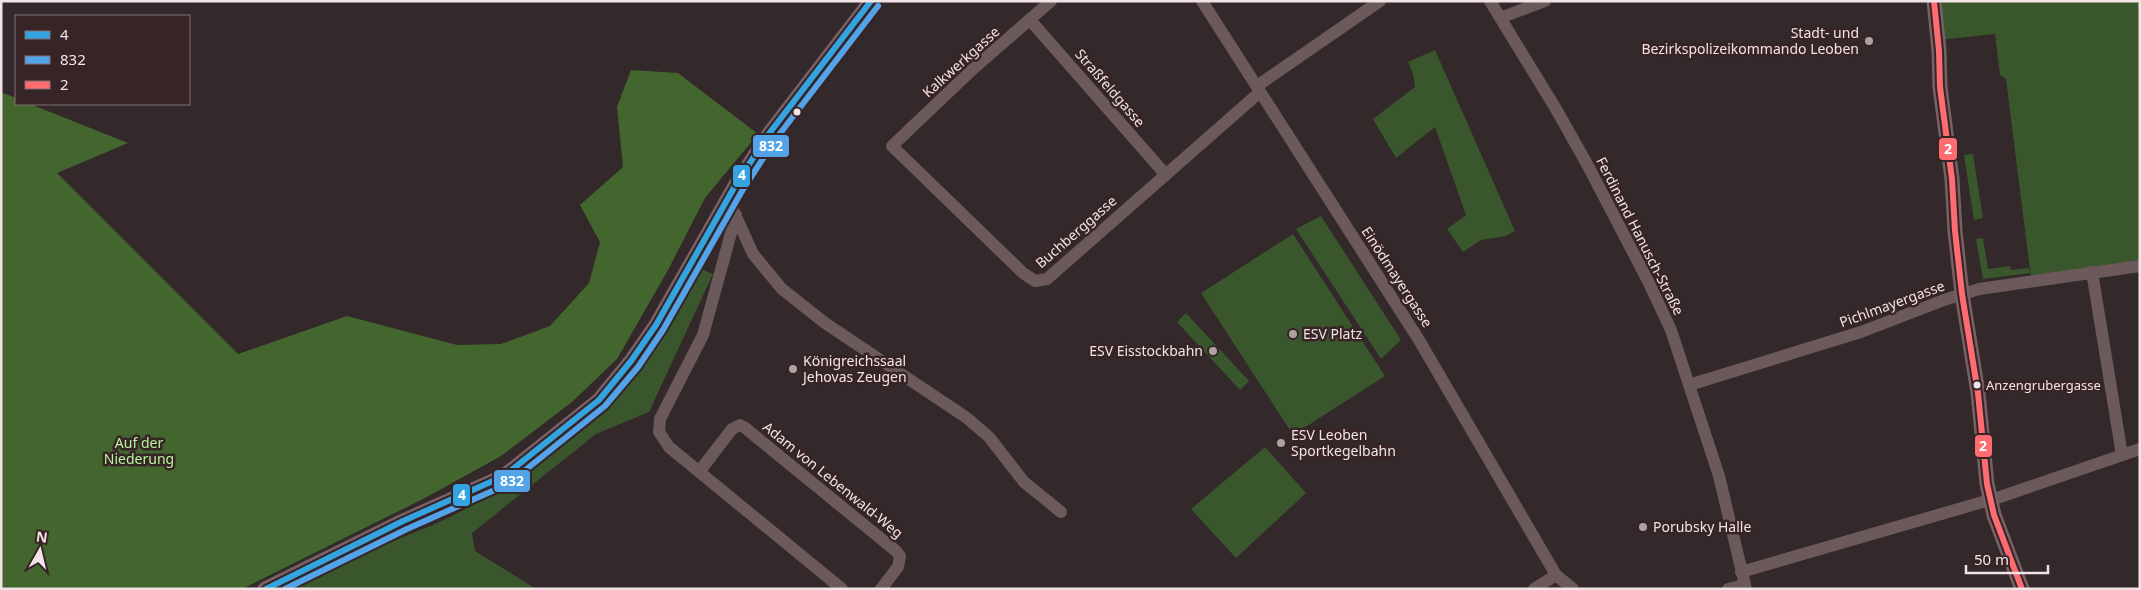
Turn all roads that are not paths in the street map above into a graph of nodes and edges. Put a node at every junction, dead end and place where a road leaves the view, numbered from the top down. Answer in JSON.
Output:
{"nodes":[{"id":1,"x":871,"y":1,"type":"edge"},
{"id":2,"x":1051,"y":1,"type":"edge"},
{"id":3,"x":1202,"y":1,"type":"edge"},
{"id":4,"x":1380,"y":1,"type":"edge"},
{"id":5,"x":1490,"y":1,"type":"edge"},
{"id":6,"x":1546,"y":1,"type":"edge"},
{"id":7,"x":1934,"y":1,"type":"edge"},
{"id":8,"x":1500,"y":18,"type":"junction"},
{"id":9,"x":1030,"y":20,"type":"junction"},
{"id":10,"x":1258,"y":89,"type":"junction"},
{"id":11,"x":892,"y":146,"type":"joint"},
{"id":12,"x":1166,"y":175,"type":"junction"},
{"id":13,"x":728,"y":199,"type":"junction"},
{"id":14,"x":736,"y":215,"type":"junction"},
{"id":15,"x":2140,"y":266,"type":"edge"},
{"id":16,"x":2092,"y":272,"type":"junction"},
{"id":17,"x":1962,"y":294,"type":"junction"},
{"id":18,"x":1689,"y":385,"type":"junction"},
{"id":19,"x":2140,"y":449,"type":"edge"},
{"id":20,"x":2122,"y":455,"type":"junction"},
{"id":21,"x":699,"y":472,"type":"junction"},
{"id":22,"x":1990,"y":499,"type":"junction"},
{"id":23,"x":1060,"y":512,"type":"dead end"},
{"id":24,"x":1741,"y":572,"type":"junction"},
{"id":25,"x":1556,"y":575,"type":"junction"},
{"id":26,"x":1745,"y":587,"type":"edge"},
{"id":27,"x":265,"y":589,"type":"edge"},
{"id":28,"x":842,"y":589,"type":"edge"},
{"id":29,"x":880,"y":589,"type":"edge"},
{"id":30,"x":1534,"y":589,"type":"edge"},
{"id":31,"x":1573,"y":589,"type":"edge"},
{"id":32,"x":1728,"y":589,"type":"edge"},
{"id":33,"x":2022,"y":589,"type":"edge"}],
"edges":[{"from":1,"to":13,"type":"main road"},
{"from":2,"to":9,"type":"street","name":"Kalkwerkgasse"},
{"from":3,"to":10,"type":"street","name":"Einödmayergasse"},
{"from":4,"to":10,"type":"street","name":"Buchberggasse"},
{"from":5,"to":8,"type":"street","name":"Ferdinand Hanusch-Straße"},
{"from":6,"to":8,"type":"street"},
{"from":7,"to":17,"type":"main road"},
{"from":8,"to":18,"type":"street","name":"Ferdinand Hanusch-Straße"},
{"from":9,"to":11,"type":"street","name":"Kalkwerkgasse"},
{"from":9,"to":12,"type":"street","name":"Straßfeldgasse"},
{"from":10,"to":12,"type":"street","name":"Buchberggasse"},
{"from":10,"to":25,"type":"street","name":"Einödmayergasse"},
{"from":11,"to":12,"type":"street","name":"Buchberggasse"},
{"from":13,"to":14,"type":"street"},
{"from":13,"to":27,"type":"main road"},
{"from":14,"to":21,"type":"street"},
{"from":14,"to":23,"type":"street"},
{"from":15,"to":16,"type":"street","name":"Pichlmayergasse"},
{"from":16,"to":17,"type":"street","name":"Pichlmayergasse"},
{"from":16,"to":20,"type":"street"},
{"from":17,"to":18,"type":"street","name":"Pichlmayergasse"},
{"from":17,"to":22,"type":"main road"},
{"from":18,"to":24,"type":"street","name":"Ferdinand Hanusch-Straße"},
{"from":19,"to":20,"type":"street"},
{"from":20,"to":22,"type":"street"},
{"from":21,"to":28,"type":"street"},
{"from":21,"to":29,"type":"street","name":"Adam von Lebenwald-Weg"},
{"from":22,"to":24,"type":"street"},
{"from":22,"to":33,"type":"main road"},
{"from":24,"to":26,"type":"street","name":"Ferdinand Hanusch-Straße"},
{"from":25,"to":30,"type":"street"},
{"from":25,"to":31,"type":"street"},
{"from":26,"to":32,"type":"street"}]}
